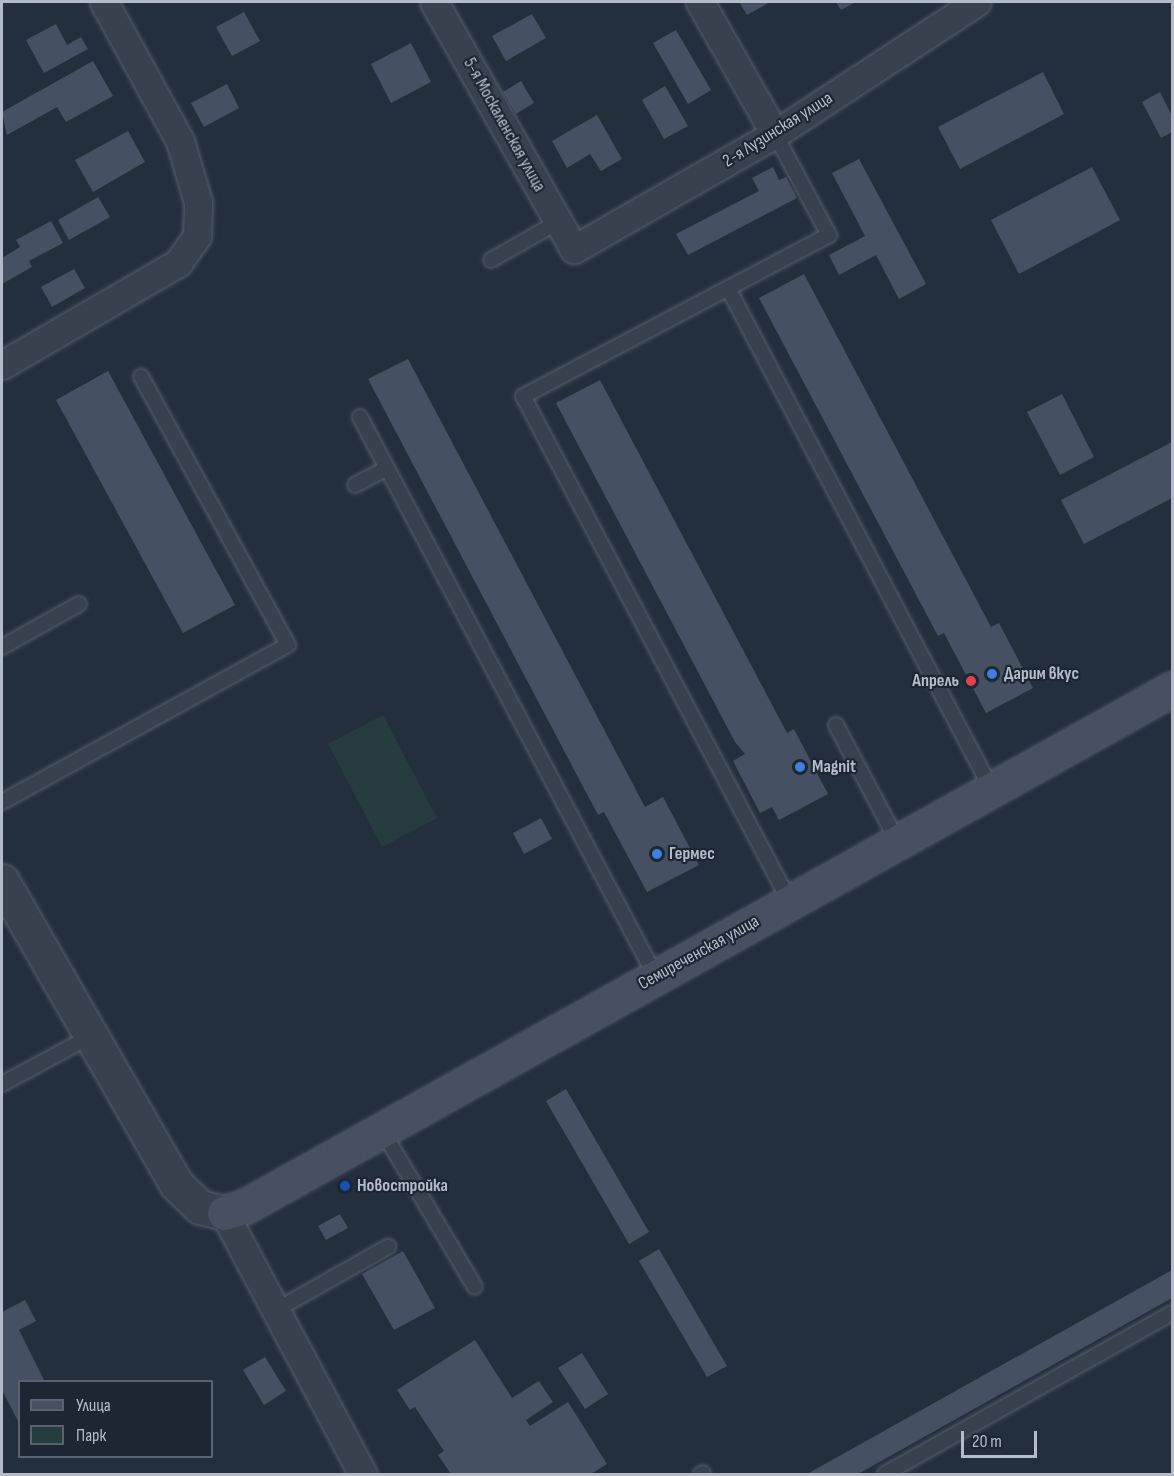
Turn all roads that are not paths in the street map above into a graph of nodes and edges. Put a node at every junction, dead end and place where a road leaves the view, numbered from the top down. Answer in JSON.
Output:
{"nodes":[{"id":1,"x":104,"y":2,"type":"edge"},
{"id":2,"x":434,"y":2,"type":"edge"},
{"id":3,"x":700,"y":2,"type":"edge"},
{"id":4,"x":975,"y":2,"type":"edge"},
{"id":5,"x":775,"y":134,"type":"junction"},
{"id":6,"x":558,"y":222,"type":"junction"},
{"id":7,"x":574,"y":249,"type":"joint"},
{"id":8,"x":491,"y":260,"type":"dead end"},
{"id":9,"x":728,"y":288,"type":"junction"},
{"id":10,"x":2,"y":364,"type":"edge"},
{"id":11,"x":141,"y":377,"type":"dead end"},
{"id":12,"x":360,"y":417,"type":"dead end"},
{"id":13,"x":387,"y":468,"type":"junction"},
{"id":14,"x":355,"y":485,"type":"dead end"},
{"id":15,"x":79,"y":604,"type":"dead end"},
{"id":16,"x":2,"y":647,"type":"edge"},
{"id":17,"x":1173,"y":689,"type":"edge"},
{"id":18,"x":836,"y":724,"type":"dead end"},
{"id":19,"x":992,"y":790,"type":"junction"},
{"id":20,"x":2,"y":802,"type":"edge"},
{"id":21,"x":898,"y":842,"type":"junction"},
{"id":22,"x":2,"y":881,"type":"edge"},
{"id":23,"x":790,"y":902,"type":"junction"},
{"id":24,"x":656,"y":977,"type":"junction"},
{"id":25,"x":91,"y":1036,"type":"junction"},
{"id":26,"x":2,"y":1084,"type":"edge"},
{"id":27,"x":382,"y":1130,"type":"junction"},
{"id":28,"x":224,"y":1213,"type":"junction"},
{"id":29,"x":388,"y":1247,"type":"dead end"},
{"id":30,"x":474,"y":1287,"type":"dead end"},
{"id":31,"x":276,"y":1310,"type":"junction"},
{"id":32,"x":1173,"y":1313,"type":"edge"},
{"id":33,"x":363,"y":1474,"type":"edge"},
{"id":34,"x":885,"y":1474,"type":"edge"}],
"edges":[{"from":1,"to":10,"type":"street"},
{"from":2,"to":6,"type":"street","name":"5-я Москаленская улица"},
{"from":3,"to":5,"type":"street"},
{"from":4,"to":5,"type":"street","name":"2-я Лузинская улица"},
{"from":5,"to":7,"type":"street","name":"2-я Лузинская улица"},
{"from":5,"to":9,"type":"lane"},
{"from":6,"to":7,"type":"street","name":"5-я Москаленская улица"},
{"from":6,"to":8,"type":"lane"},
{"from":9,"to":19,"type":"lane"},
{"from":9,"to":23,"type":"lane"},
{"from":11,"to":20,"type":"lane"},
{"from":12,"to":13,"type":"lane"},
{"from":13,"to":14,"type":"lane"},
{"from":13,"to":24,"type":"lane"},
{"from":15,"to":16,"type":"lane"},
{"from":17,"to":19,"type":"main road","name":"Семиреченская улица"},
{"from":18,"to":21,"type":"lane"},
{"from":19,"to":21,"type":"main road","name":"Семиреченская улица"},
{"from":21,"to":23,"type":"main road","name":"Семиреченская улица"},
{"from":22,"to":25,"type":"street"},
{"from":23,"to":24,"type":"main road","name":"Семиреченская улица"},
{"from":24,"to":27,"type":"main road","name":"Семиреченская улица"},
{"from":25,"to":26,"type":"lane"},
{"from":25,"to":28,"type":"street"},
{"from":27,"to":28,"type":"main road","name":"Семиреченская улица"},
{"from":27,"to":30,"type":"lane"},
{"from":28,"to":31,"type":"street"},
{"from":29,"to":31,"type":"lane"},
{"from":31,"to":33,"type":"street"},
{"from":32,"to":34,"type":"lane"}]}
